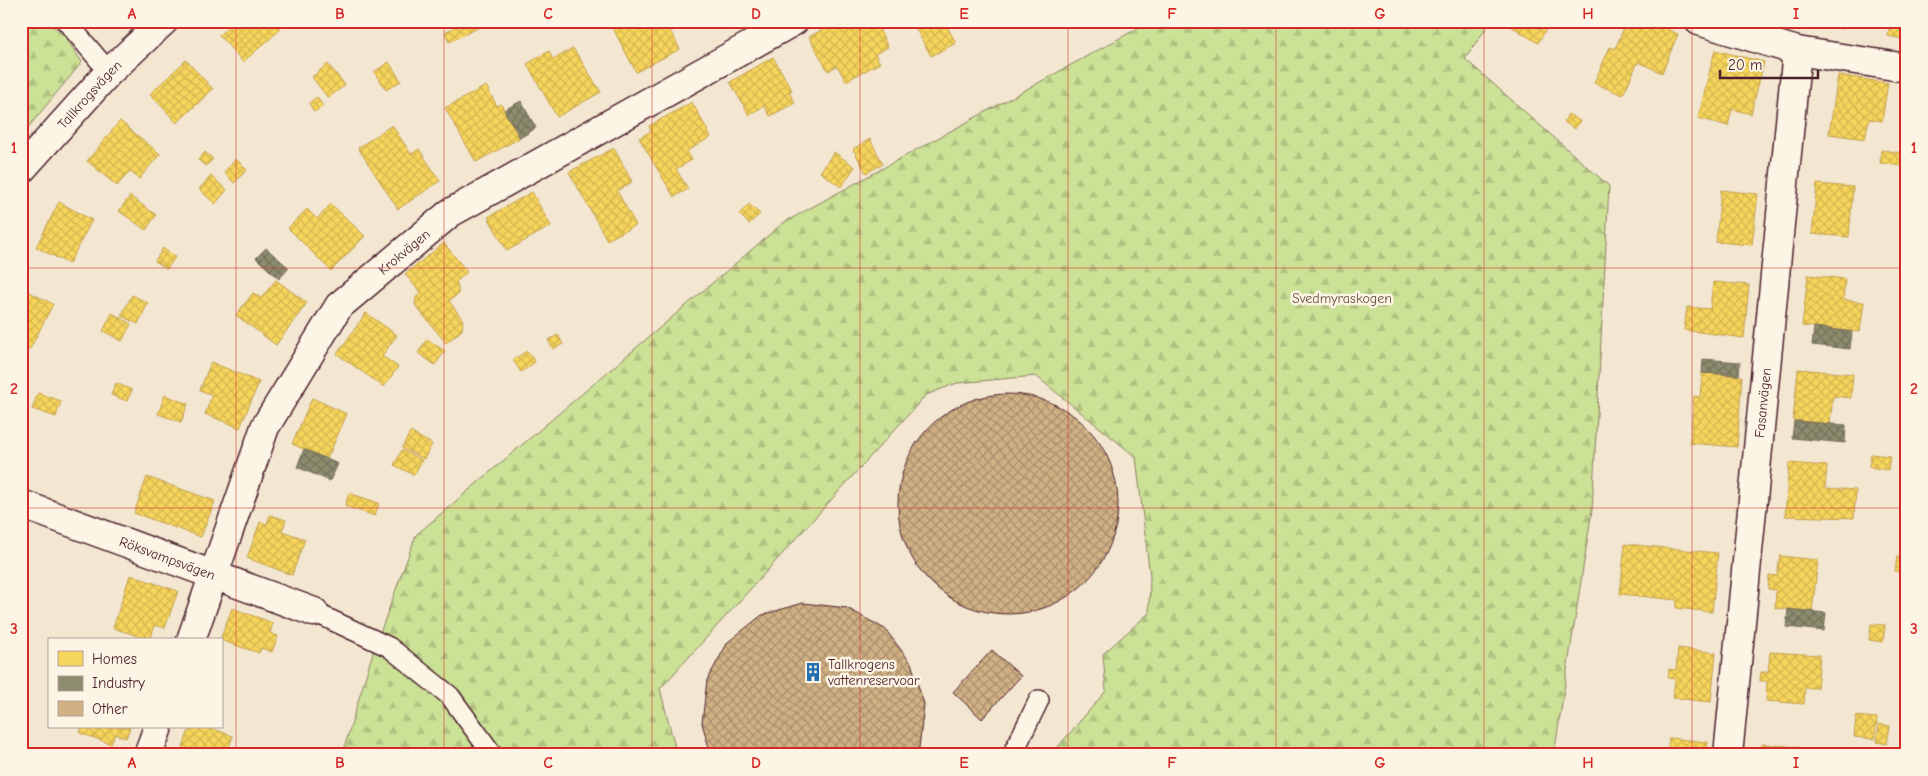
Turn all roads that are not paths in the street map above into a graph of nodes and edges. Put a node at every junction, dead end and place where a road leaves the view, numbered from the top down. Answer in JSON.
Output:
{"nodes":[{"id":1,"x":66,"y":21,"type":"edge"},
{"id":2,"x":164,"y":21,"type":"edge"},
{"id":3,"x":794,"y":21,"type":"edge"},
{"id":4,"x":1699,"y":21,"type":"edge"},
{"id":5,"x":1797,"y":51,"type":"junction"},
{"id":6,"x":1907,"y":68,"type":"edge"},
{"id":7,"x":109,"y":72,"type":"junction"},
{"id":8,"x":21,"y":170,"type":"edge"},
{"id":9,"x":21,"y":504,"type":"edge"},
{"id":10,"x":214,"y":575,"type":"junction"},
{"id":11,"x":314,"y":612,"type":"joint"},
{"id":12,"x":192,"y":638,"type":"edge"},
{"id":13,"x":1039,"y":700,"type":"dead end"},
{"id":14,"x":158,"y":728,"type":"edge"},
{"id":15,"x":148,"y":755,"type":"edge"},
{"id":16,"x":493,"y":755,"type":"edge"},
{"id":17,"x":1012,"y":755,"type":"edge"},
{"id":18,"x":1728,"y":755,"type":"edge"}],
"edges":[{"from":1,"to":7,"type":"lane"},
{"from":2,"to":7,"type":"street","name":"Tallkrogsvägen"},
{"from":3,"to":10,"type":"street","name":"Krokvägen"},
{"from":4,"to":5,"type":"street"},
{"from":5,"to":6,"type":"street"},
{"from":5,"to":18,"type":"street","name":"Fasanvägen"},
{"from":7,"to":8,"type":"street","name":"Tallkrogsvägen"},
{"from":9,"to":10,"type":"street","name":"Röksvampsvägen"},
{"from":10,"to":11,"type":"street","name":"Röksvampsvägen"},
{"from":10,"to":12,"type":"street","name":"Krokvägen"},
{"from":11,"to":16,"type":"lane"},
{"from":13,"to":17,"type":"lane"},
{"from":14,"to":15,"type":"street"}]}
